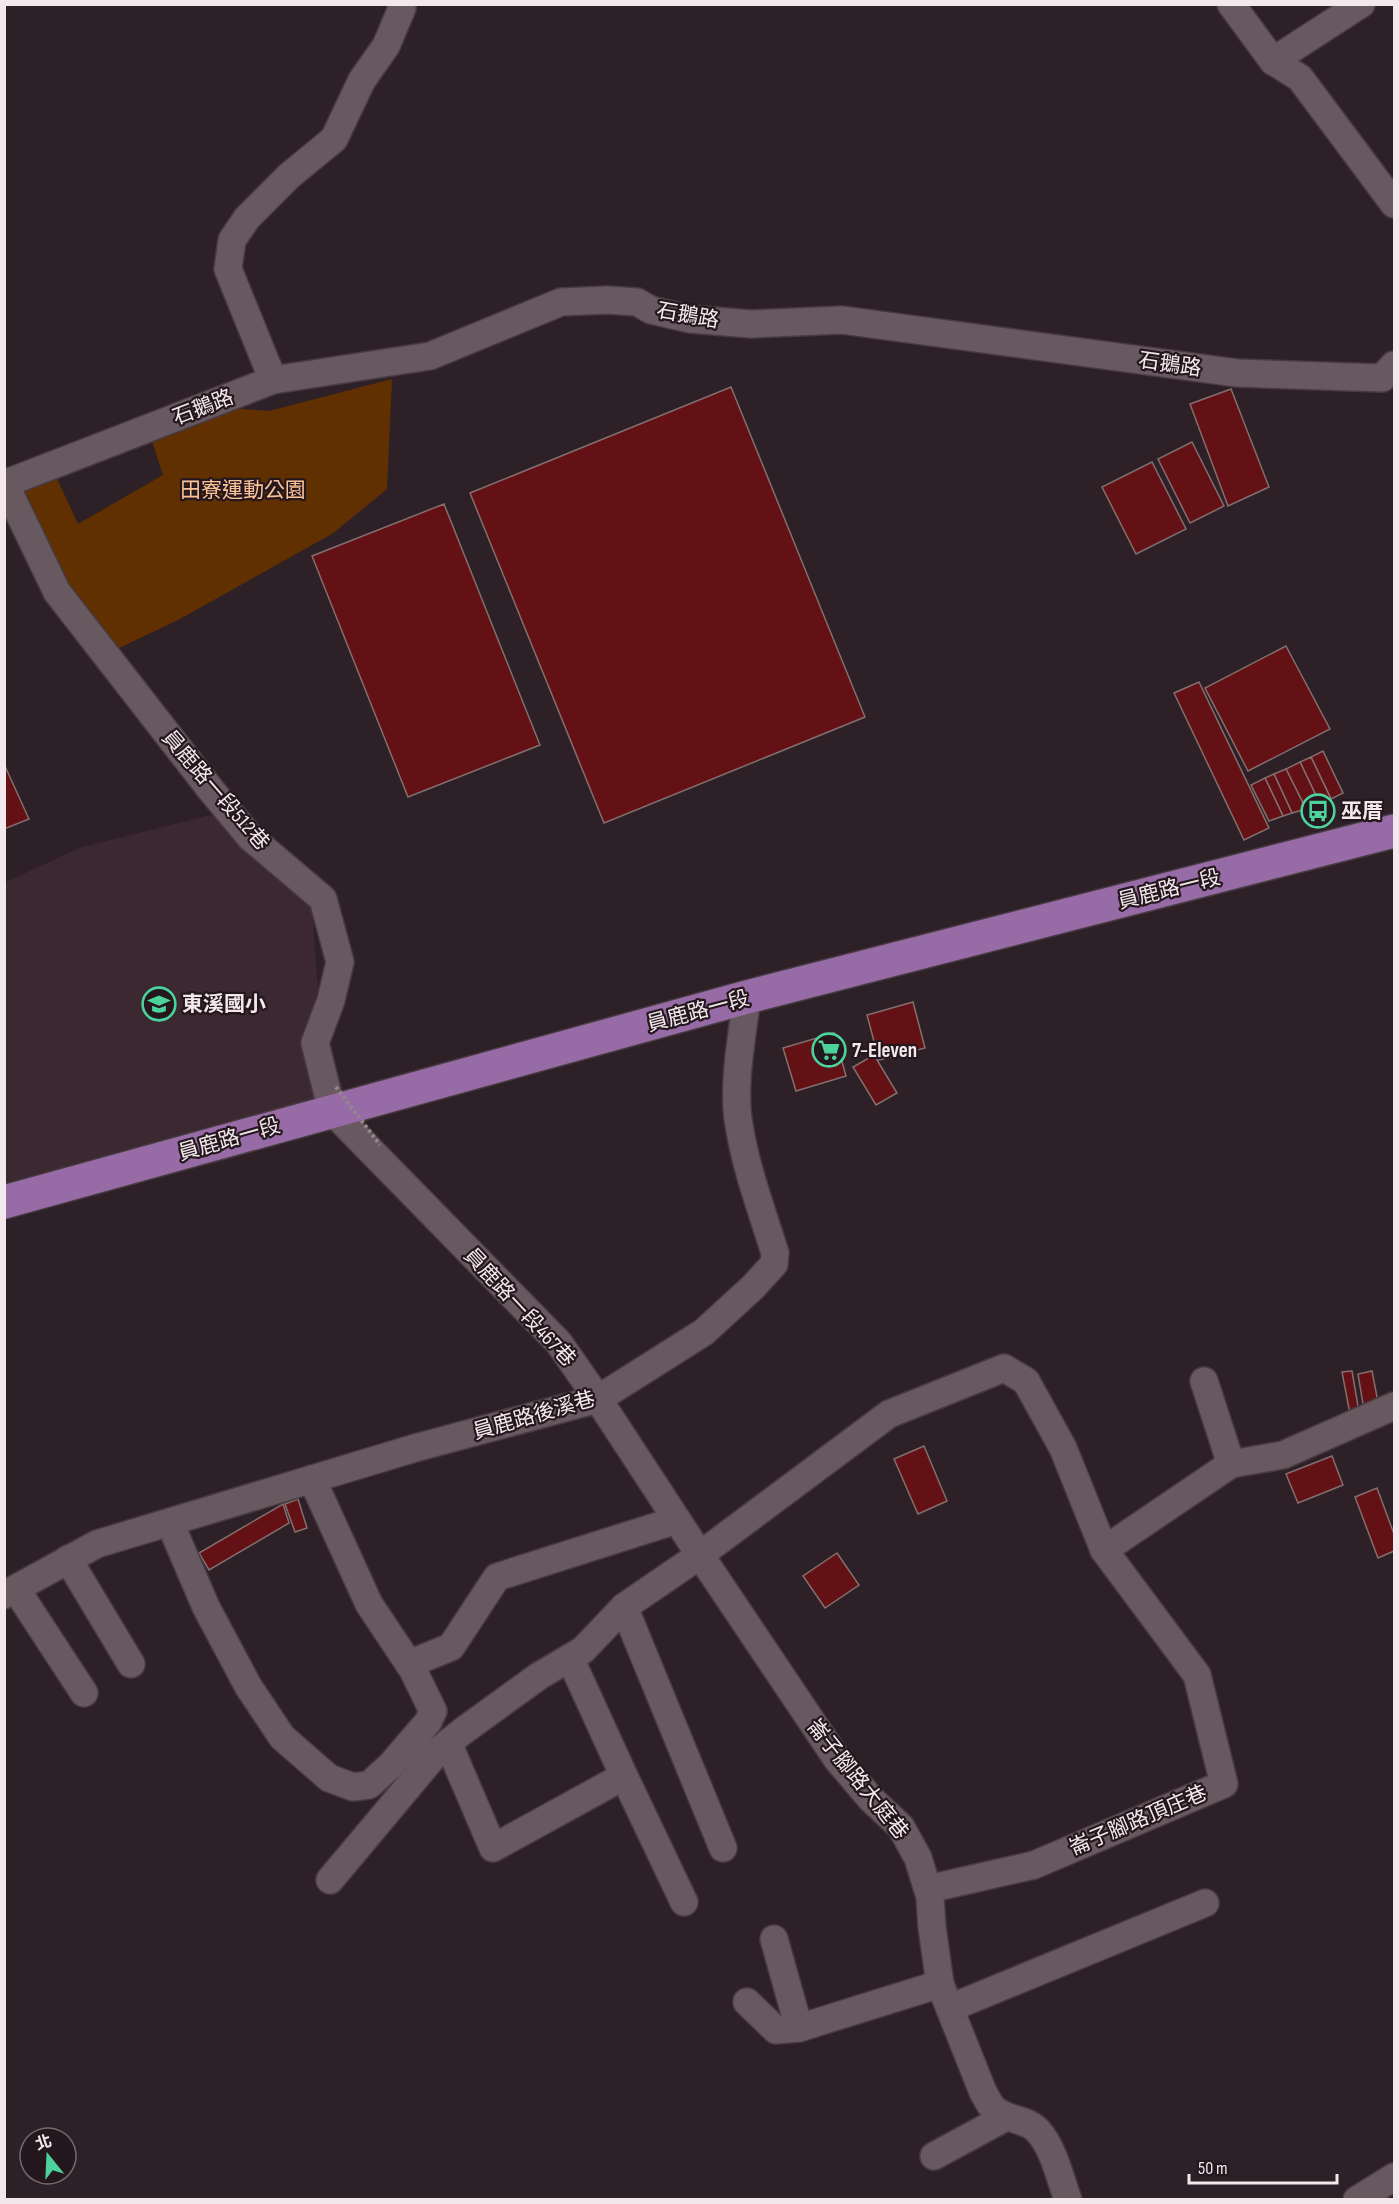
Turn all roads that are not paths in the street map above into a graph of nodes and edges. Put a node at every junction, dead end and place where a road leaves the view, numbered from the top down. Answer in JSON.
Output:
{"nodes":[{"id":1,"x":401,"y":4,"type":"edge"},
{"id":2,"x":1231,"y":4,"type":"edge"},
{"id":3,"x":1361,"y":4,"type":"edge"},
{"id":4,"x":1273,"y":61,"type":"junction"},
{"id":5,"x":1395,"y":204,"type":"edge"},
{"id":6,"x":1395,"y":365,"type":"edge"},
{"id":7,"x":273,"y":380,"type":"junction"},
{"id":8,"x":5,"y":484,"type":"edge"},
{"id":9,"x":1395,"y":831,"type":"edge"},
{"id":10,"x":747,"y":998,"type":"junction"},
{"id":11,"x":334,"y":1099,"type":"junction"},
{"id":12,"x":4,"y":1202,"type":"edge"},
{"id":13,"x":1204,"y":1381,"type":"dead end"},
{"id":14,"x":598,"y":1399,"type":"junction"},
{"id":15,"x":1395,"y":1406,"type":"edge"},
{"id":16,"x":1232,"y":1464,"type":"junction"},
{"id":17,"x":312,"y":1479,"type":"junction"},
{"id":18,"x":677,"y":1520,"type":"junction"},
{"id":19,"x":170,"y":1523,"type":"junction"},
{"id":20,"x":1104,"y":1550,"type":"junction"},
{"id":21,"x":700,"y":1555,"type":"junction"},
{"id":22,"x":68,"y":1559,"type":"junction"},
{"id":23,"x":10,"y":1592,"type":"edge"},
{"id":24,"x":624,"y":1607,"type":"junction"},
{"id":25,"x":570,"y":1658,"type":"junction"},
{"id":26,"x":131,"y":1664,"type":"dead end"},
{"id":27,"x":409,"y":1664,"type":"junction"},
{"id":28,"x":84,"y":1693,"type":"dead end"},
{"id":29,"x":448,"y":1743,"type":"junction"},
{"id":30,"x":624,"y":1776,"type":"junction"},
{"id":31,"x":723,"y":1848,"type":"dead end"},
{"id":32,"x":330,"y":1880,"type":"dead end"},
{"id":33,"x":928,"y":1889,"type":"junction"},
{"id":34,"x":684,"y":1902,"type":"dead end"},
{"id":35,"x":1205,"y":1903,"type":"dead end"},
{"id":36,"x":774,"y":1939,"type":"dead end"},
{"id":37,"x":945,"y":1996,"type":"junction"},
{"id":38,"x":747,"y":2002,"type":"dead end"},
{"id":39,"x":799,"y":2028,"type":"junction"},
{"id":40,"x":1006,"y":2117,"type":"junction"},
{"id":41,"x":934,"y":2156,"type":"dead end"},
{"id":42,"x":1395,"y":2177,"type":"edge"},
{"id":43,"x":1068,"y":2199,"type":"edge"},
{"id":44,"x":1357,"y":2199,"type":"edge"}],
"edges":[{"from":1,"to":7,"type":"street"},
{"from":2,"to":4,"type":"street"},
{"from":3,"to":4,"type":"street"},
{"from":4,"to":5,"type":"street"},
{"from":6,"to":7,"type":"street","name":"石鵝路"},
{"from":7,"to":8,"type":"street","name":"石鵝路"},
{"from":8,"to":11,"type":"street","name":"員鹿路一段512巷"},
{"from":9,"to":10,"type":"main road","name":"員鹿路一段"},
{"from":10,"to":11,"type":"main road","name":"員鹿路一段"},
{"from":10,"to":14,"type":"street","name":"員鹿路後溪巷"},
{"from":11,"to":12,"type":"main road","name":"員鹿路一段"},
{"from":11,"to":14,"type":"street","name":"員鹿路一段467巷"},
{"from":13,"to":16,"type":"street"},
{"from":14,"to":17,"type":"street","name":"員鹿路後溪巷"},
{"from":14,"to":18,"type":"street","name":"員鹿路一段467巷"},
{"from":15,"to":16,"type":"street"},
{"from":16,"to":20,"type":"street"},
{"from":17,"to":19,"type":"street","name":"員鹿路後溪巷"},
{"from":17,"to":27,"type":"street"},
{"from":18,"to":21,"type":"street","name":"員鹿路一段467巷"},
{"from":18,"to":27,"type":"street"},
{"from":19,"to":22,"type":"street","name":"員鹿路後溪巷"},
{"from":19,"to":27,"type":"street"},
{"from":20,"to":21,"type":"street"},
{"from":20,"to":33,"type":"street","name":"崙子腳路頂庄巷"},
{"from":21,"to":24,"type":"street"},
{"from":21,"to":33,"type":"street","name":"崙子腳路大庭巷"},
{"from":22,"to":23,"type":"street","name":"員鹿路後溪巷"},
{"from":22,"to":26,"type":"street"},
{"from":23,"to":28,"type":"street"},
{"from":24,"to":25,"type":"street"},
{"from":24,"to":31,"type":"street"},
{"from":25,"to":29,"type":"street"},
{"from":25,"to":30,"type":"street"},
{"from":29,"to":30,"type":"street"},
{"from":29,"to":32,"type":"street"},
{"from":30,"to":34,"type":"street"},
{"from":33,"to":37,"type":"street","name":"崙子腳路大庭巷"},
{"from":35,"to":37,"type":"street"},
{"from":36,"to":39,"type":"street"},
{"from":37,"to":39,"type":"street"},
{"from":37,"to":40,"type":"street","name":"崙子腳路大庭巷"},
{"from":38,"to":39,"type":"street"},
{"from":40,"to":41,"type":"street"},
{"from":40,"to":43,"type":"street","name":"崙子腳路大庭巷"},
{"from":42,"to":44,"type":"street"}]}
